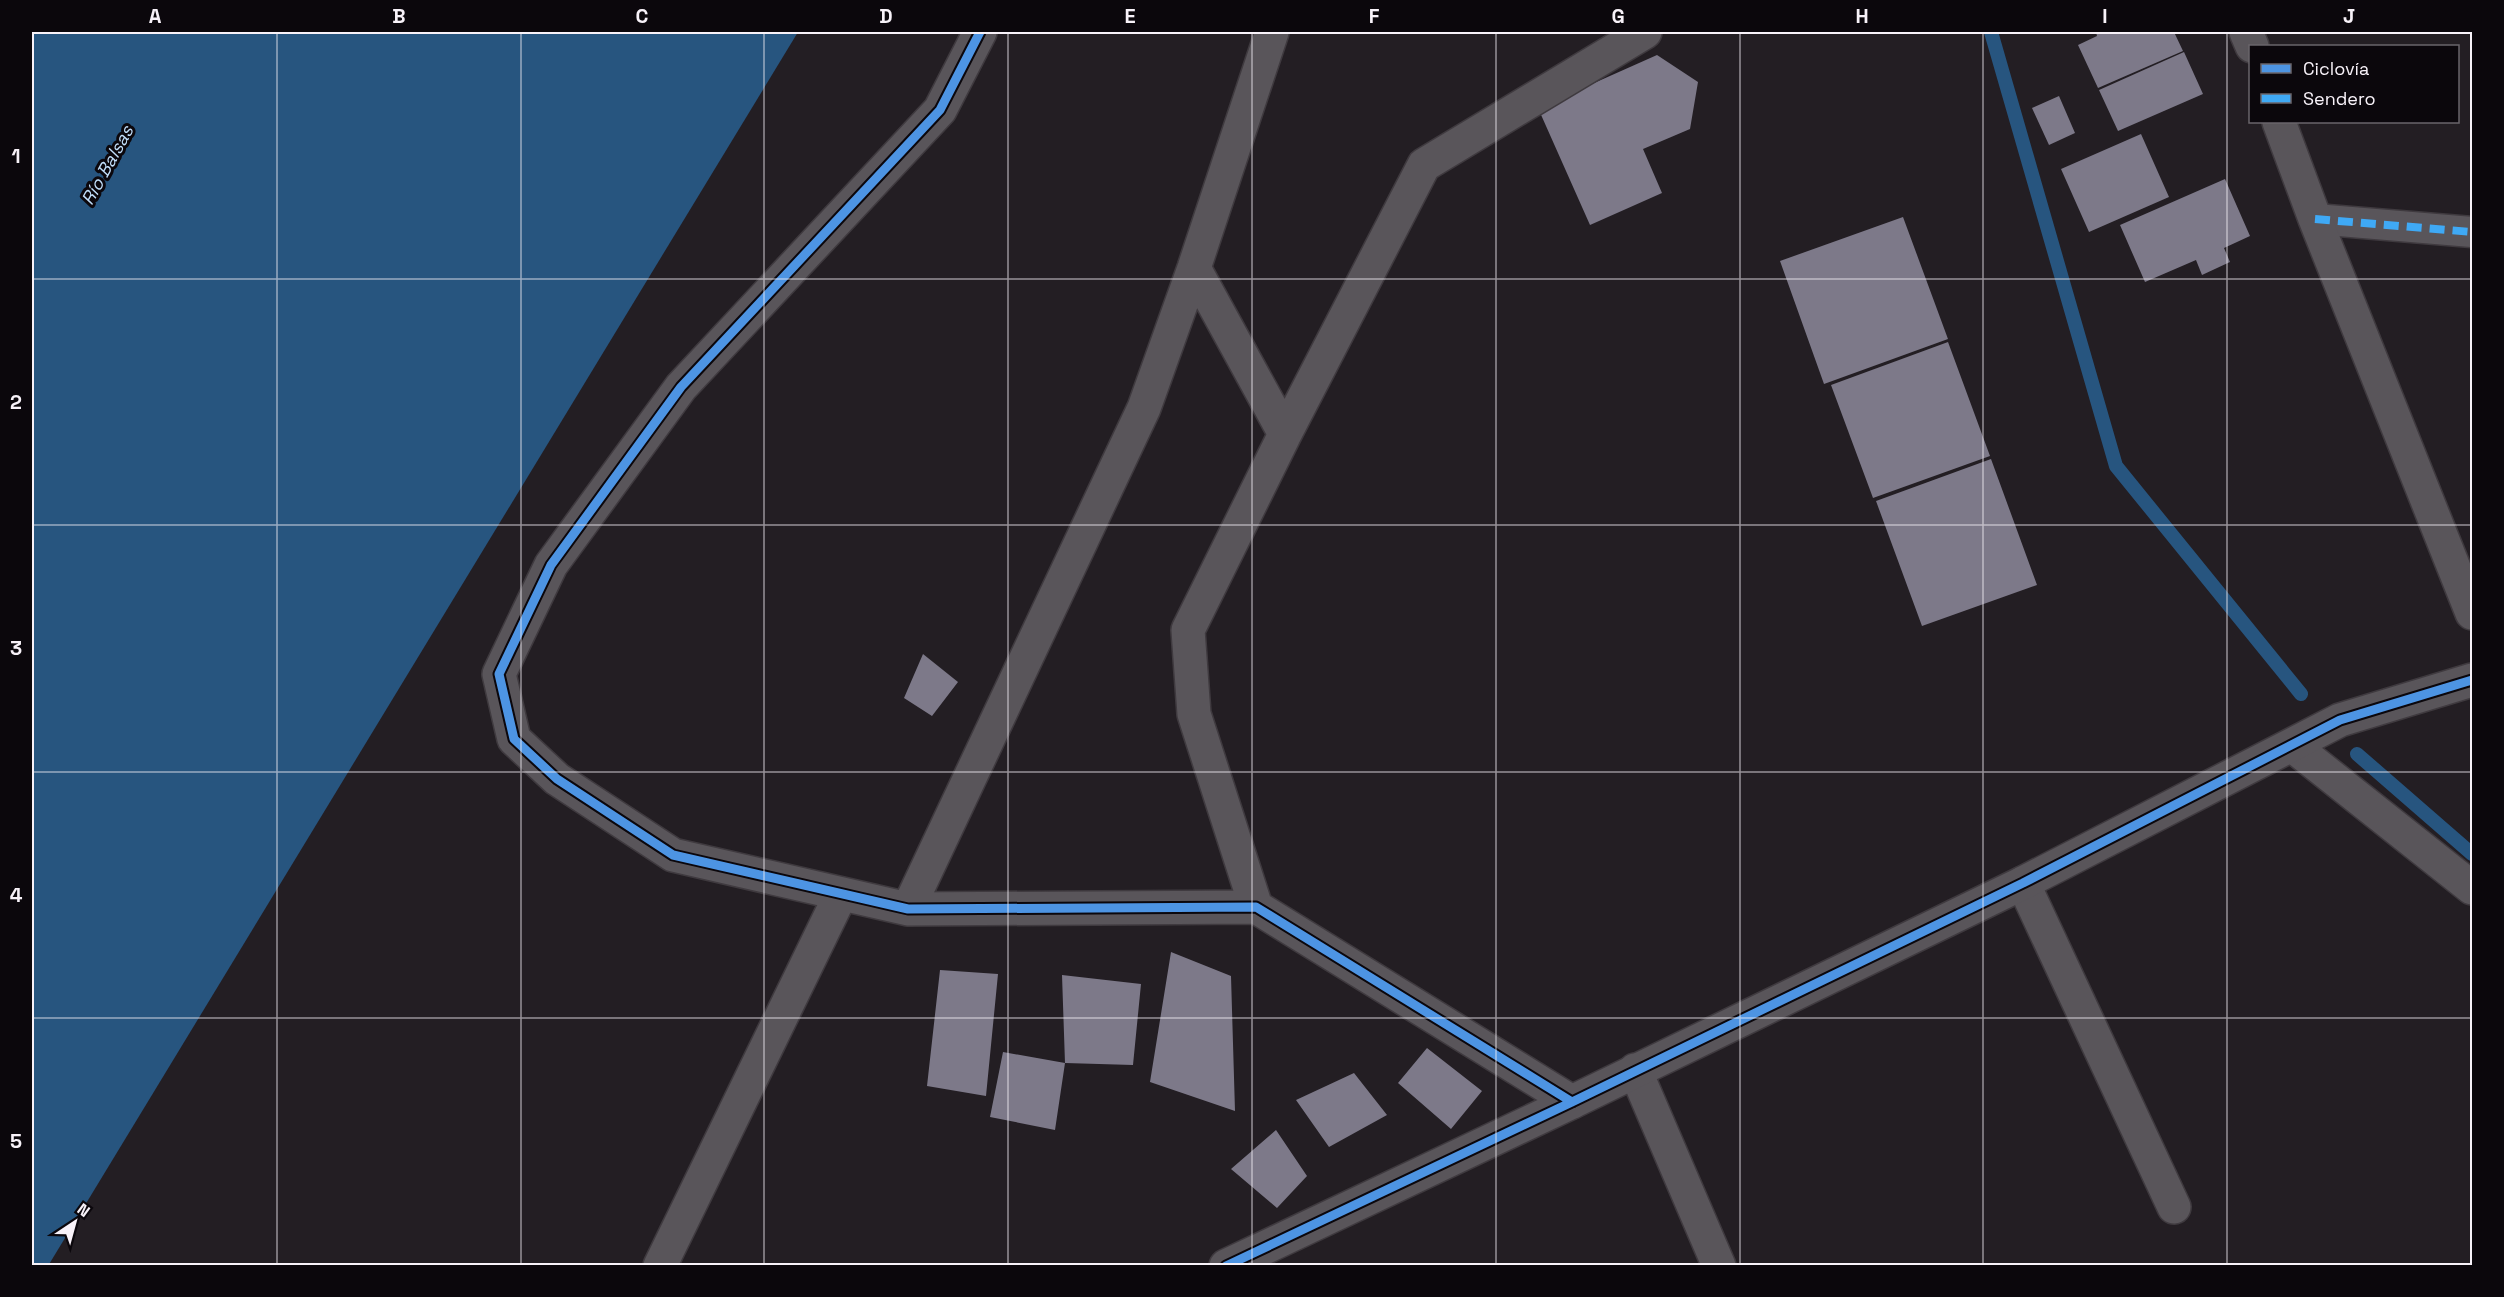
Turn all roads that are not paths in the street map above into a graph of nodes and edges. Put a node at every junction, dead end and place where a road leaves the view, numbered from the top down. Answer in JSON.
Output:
{"nodes":[{"id":1,"x":980,"y":32,"type":"edge"},
{"id":2,"x":1272,"y":32,"type":"edge"},
{"id":3,"x":1646,"y":32,"type":"edge"},
{"id":4,"x":2279,"y":123,"type":"edge"},
{"id":5,"x":2315,"y":219,"type":"junction"},
{"id":6,"x":2472,"y":232,"type":"edge"},
{"id":7,"x":1194,"y":268,"type":"junction"},
{"id":8,"x":1285,"y":434,"type":"junction"},
{"id":9,"x":2472,"y":613,"type":"edge"},
{"id":10,"x":2472,"y":680,"type":"edge"},
{"id":11,"x":2293,"y":746,"type":"junction"},
{"id":12,"x":2023,"y":883,"type":"junction"},
{"id":13,"x":2472,"y":888,"type":"edge"},
{"id":14,"x":841,"y":894,"type":"junction"},
{"id":15,"x":1256,"y":907,"type":"junction"},
{"id":16,"x":908,"y":909,"type":"junction"},
{"id":17,"x":1635,"y":1070,"type":"junction"},
{"id":18,"x":1572,"y":1102,"type":"junction"},
{"id":19,"x":2174,"y":1207,"type":"dead end"},
{"id":20,"x":660,"y":1266,"type":"edge"},
{"id":21,"x":1226,"y":1266,"type":"edge"},
{"id":22,"x":1719,"y":1266,"type":"edge"}],
"edges":[{"from":1,"to":14,"type":"street"},
{"from":2,"to":7,"type":"street"},
{"from":3,"to":8,"type":"street"},
{"from":4,"to":5,"type":"street"},
{"from":5,"to":6,"type":"street"},
{"from":5,"to":9,"type":"street"},
{"from":7,"to":8,"type":"street"},
{"from":7,"to":16,"type":"street"},
{"from":8,"to":15,"type":"street"},
{"from":10,"to":11,"type":"street"},
{"from":11,"to":12,"type":"street"},
{"from":11,"to":13,"type":"street"},
{"from":12,"to":17,"type":"street"},
{"from":12,"to":19,"type":"street"},
{"from":14,"to":16,"type":"street"},
{"from":14,"to":20,"type":"street"},
{"from":15,"to":16,"type":"street"},
{"from":15,"to":18,"type":"street"},
{"from":17,"to":18,"type":"street"},
{"from":17,"to":22,"type":"street"},
{"from":18,"to":21,"type":"street"}]}
